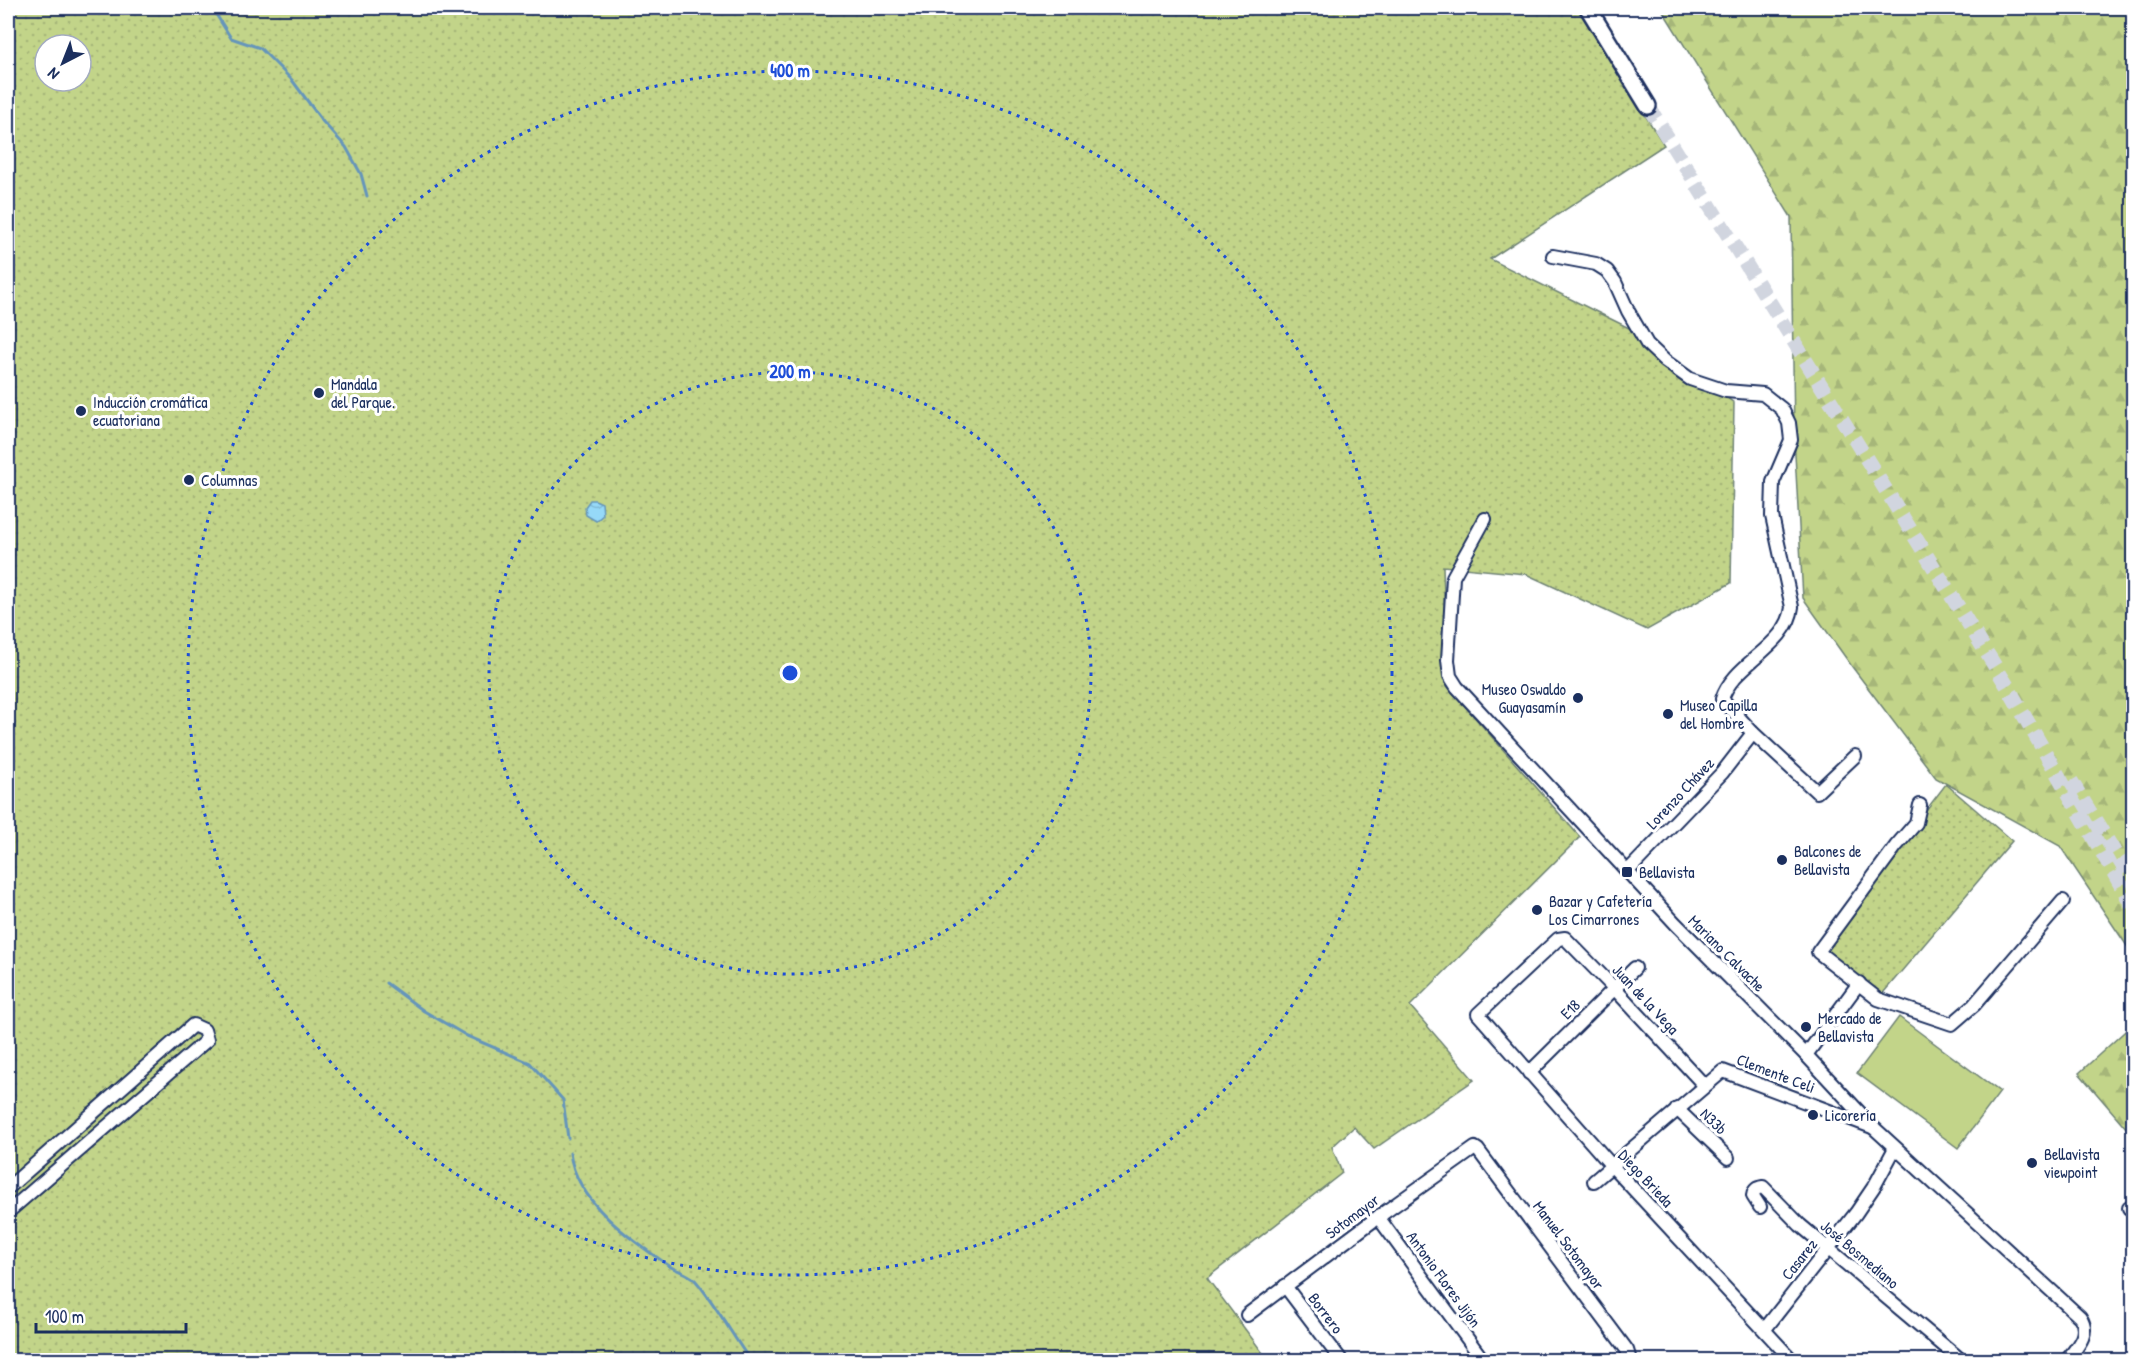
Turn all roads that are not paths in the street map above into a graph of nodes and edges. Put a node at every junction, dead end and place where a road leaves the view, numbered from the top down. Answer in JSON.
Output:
{"nodes":[{"id":1,"x":1588,"y":8,"type":"edge"},
{"id":2,"x":1596,"y":8,"type":"edge"},
{"id":3,"x":1553,"y":256,"type":"dead end"},
{"id":4,"x":1485,"y":519,"type":"dead end"},
{"id":5,"x":1753,"y":733,"type":"junction"},
{"id":6,"x":1855,"y":756,"type":"dead end"},
{"id":7,"x":1920,"y":805,"type":"dead end"},
{"id":8,"x":1627,"y":872,"type":"junction"},
{"id":9,"x":2063,"y":901,"type":"dead end"},
{"id":10,"x":1635,"y":968,"type":"dead end"},
{"id":11,"x":1858,"y":983,"type":"junction"},
{"id":12,"x":1614,"y":988,"type":"junction"},
{"id":13,"x":1478,"y":1015,"type":"joint"},
{"id":14,"x":1806,"y":1055,"type":"junction"},
{"id":15,"x":1529,"y":1073,"type":"junction"},
{"id":16,"x":1704,"y":1085,"type":"junction"},
{"id":17,"x":1677,"y":1109,"type":"junction"},
{"id":18,"x":1874,"y":1128,"type":"junction"},
{"id":19,"x":1895,"y":1148,"type":"junction"},
{"id":20,"x":1478,"y":1150,"type":"joint"},
{"id":21,"x":1728,"y":1158,"type":"dead end"},
{"id":22,"x":1612,"y":1166,"type":"junction"},
{"id":23,"x":1594,"y":1181,"type":"dead end"},
{"id":24,"x":8,"y":1188,"type":"edge"},
{"id":25,"x":1760,"y":1207,"type":"dead end"},
{"id":26,"x":8,"y":1212,"type":"edge"},
{"id":27,"x":1378,"y":1217,"type":"junction"},
{"id":28,"x":1828,"y":1248,"type":"junction"},
{"id":29,"x":1285,"y":1286,"type":"junction"},
{"id":30,"x":1247,"y":1315,"type":"dead end"},
{"id":31,"x":1765,"y":1329,"type":"junction"},
{"id":32,"x":1341,"y":1360,"type":"edge"},
{"id":33,"x":1483,"y":1360,"type":"edge"},
{"id":34,"x":1630,"y":1360,"type":"edge"},
{"id":35,"x":1792,"y":1360,"type":"edge"},
{"id":36,"x":1961,"y":1360,"type":"edge"},
{"id":37,"x":2067,"y":1360,"type":"edge"}],
"edges":[{"from":1,"to":2,"type":"main road"},
{"from":3,"to":5,"type":"street"},
{"from":4,"to":8,"type":"street","name":"Mariano Calvache"},
{"from":5,"to":6,"type":"street"},
{"from":5,"to":8,"type":"street","name":"Lorenzo Chávez"},
{"from":7,"to":11,"type":"street"},
{"from":8,"to":14,"type":"street","name":"Mariano Calvache"},
{"from":9,"to":11,"type":"street"},
{"from":10,"to":12,"type":"street","name":"E18"},
{"from":11,"to":14,"type":"street"},
{"from":12,"to":13,"type":"street","name":"Juan de la Vega"},
{"from":12,"to":15,"type":"street","name":"E18"},
{"from":12,"to":16,"type":"street","name":"Juan de la Vega"},
{"from":13,"to":15,"type":"street","name":"Diego Brieda"},
{"from":14,"to":18,"type":"street","name":"Mariano Calvache"},
{"from":15,"to":22,"type":"street","name":"Diego Brieda"},
{"from":16,"to":17,"type":"street","name":"Clemente Celi"},
{"from":16,"to":18,"type":"street","name":"Clemente Celi"},
{"from":17,"to":21,"type":"street","name":"N33b"},
{"from":17,"to":22,"type":"street","name":"Clemente Celi"},
{"from":18,"to":19,"type":"street","name":"Mariano Calvache"},
{"from":19,"to":28,"type":"street","name":"Casarez"},
{"from":19,"to":37,"type":"street","name":"Mariano Calvache"},
{"from":20,"to":27,"type":"street","name":"Sotomayor"},
{"from":20,"to":34,"type":"street","name":"Manuel Sotomayor"},
{"from":22,"to":23,"type":"street","name":"Clemente Celi"},
{"from":22,"to":31,"type":"street","name":"Diego Brieda"},
{"from":24,"to":26,"type":"street"},
{"from":25,"to":28,"type":"street","name":"José Bosmediano"},
{"from":27,"to":29,"type":"street","name":"Sotomayor"},
{"from":27,"to":33,"type":"street","name":"Antonio Flores Jijón"},
{"from":28,"to":31,"type":"street","name":"Casarez"},
{"from":28,"to":36,"type":"street","name":"José Bosmediano"},
{"from":29,"to":30,"type":"street","name":"Sotomayor"},
{"from":29,"to":32,"type":"street","name":"Borrero"},
{"from":31,"to":35,"type":"street","name":"Diego Brieda"}]}
